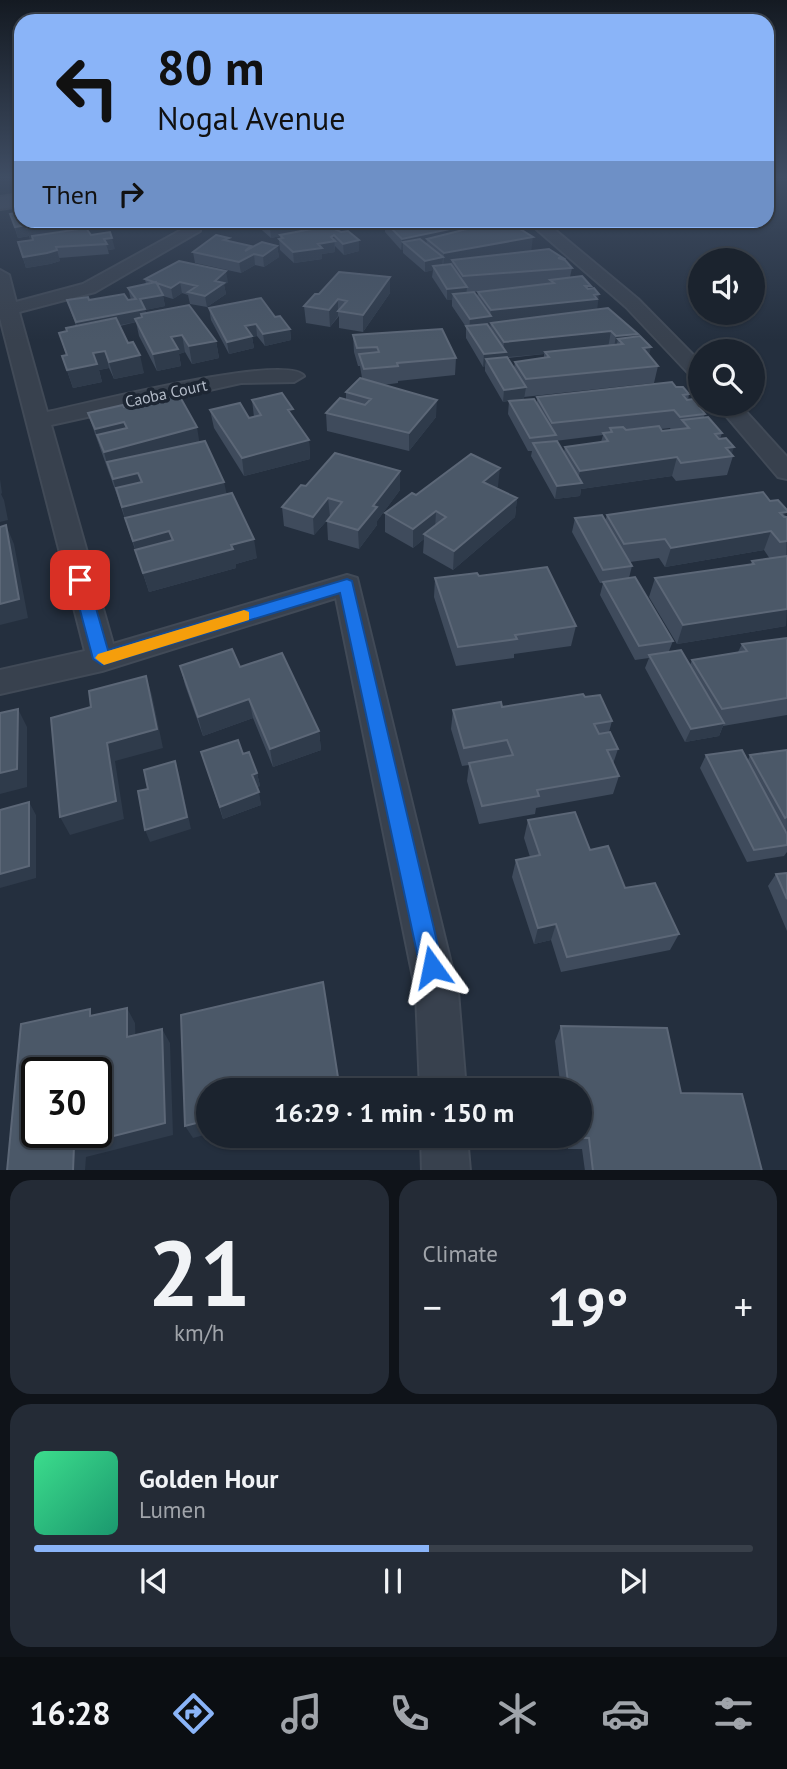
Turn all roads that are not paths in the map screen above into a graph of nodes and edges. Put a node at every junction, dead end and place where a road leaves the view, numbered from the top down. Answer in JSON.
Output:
{"nodes":[{"id":1,"x":188,"y":232,"type":"edge"},
{"id":2,"x":547,"y":232,"type":"edge"},
{"id":3,"x":0,"y":275,"type":"edge"},
{"id":4,"x":4,"y":311,"type":"edge"},
{"id":5,"x":688,"y":361,"type":"edge"},
{"id":6,"x":294,"y":376,"type":"dead end"},
{"id":7,"x":738,"y":416,"type":"edge"},
{"id":8,"x":38,"y":421,"type":"junction"},
{"id":9,"x":787,"y":472,"type":"edge"},
{"id":10,"x":102,"y":659,"type":"junction"},
{"id":11,"x":0,"y":682,"type":"edge"},
{"id":12,"x":442,"y":1078,"type":"edge"},
{"id":13,"x":445,"y":1148,"type":"edge"},
{"id":14,"x":446,"y":1170,"type":"edge"}],
"edges":[{"from":1,"to":4,"type":"street"},
{"from":2,"to":5,"type":"street"},
{"from":3,"to":4,"type":"street"},
{"from":4,"to":8,"type":"street"},
{"from":6,"to":8,"type":"street","name":"Caoba Court"},
{"from":7,"to":9,"type":"street"},
{"from":8,"to":10,"type":"street"},
{"from":10,"to":11,"type":"street"},
{"from":10,"to":12,"type":"street"},
{"from":13,"to":14,"type":"street"}]}
